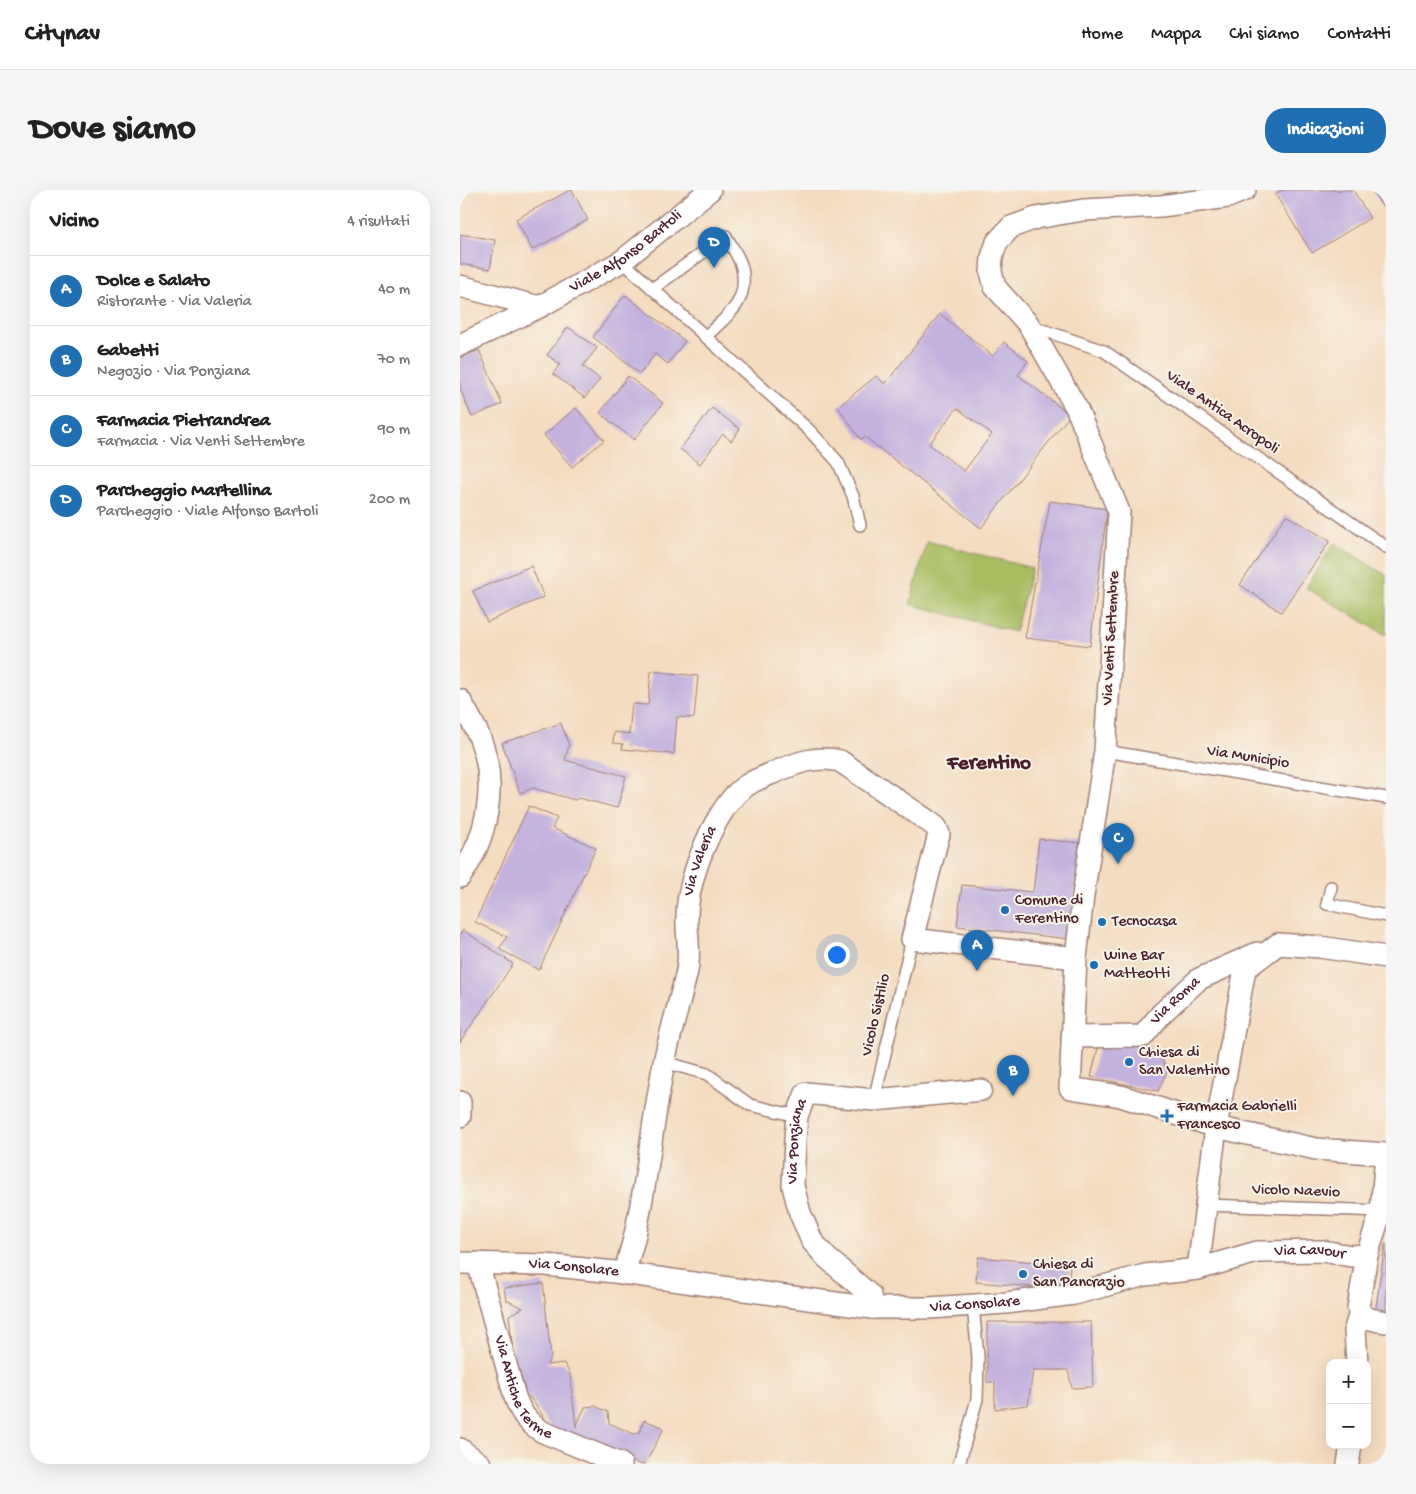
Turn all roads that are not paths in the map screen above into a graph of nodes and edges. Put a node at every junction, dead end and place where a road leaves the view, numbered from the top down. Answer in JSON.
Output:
{"nodes":[{"id":1,"x":710,"y":190,"type":"edge"},
{"id":2,"x":1245,"y":190,"type":"edge"},
{"id":3,"x":622,"y":261,"type":"junction"},
{"id":4,"x":460,"y":286,"type":"edge"},
{"id":5,"x":652,"y":289,"type":"junction"},
{"id":6,"x":539,"y":307,"type":"junction"},
{"id":7,"x":1029,"y":325,"type":"junction"},
{"id":8,"x":706,"y":337,"type":"junction"},
{"id":9,"x":460,"y":345,"type":"edge"},
{"id":10,"x":860,"y":526,"type":"dead end"},
{"id":11,"x":1386,"y":546,"type":"edge"},
{"id":12,"x":460,"y":700,"type":"edge"},
{"id":13,"x":1105,"y":751,"type":"junction"},
{"id":14,"x":1386,"y":798,"type":"edge"},
{"id":15,"x":460,"y":878,"type":"edge"},
{"id":16,"x":1330,"y":886,"type":"dead end"},
{"id":17,"x":1386,"y":916,"type":"edge"},
{"id":18,"x":912,"y":938,"type":"junction"},
{"id":19,"x":1278,"y":944,"type":"junction"},
{"id":20,"x":1386,"y":957,"type":"edge"},
{"id":21,"x":1076,"y":958,"type":"junction"},
{"id":22,"x":1072,"y":1037,"type":"junction"},
{"id":23,"x":664,"y":1062,"type":"junction"},
{"id":24,"x":982,"y":1090,"type":"dead end"},
{"id":25,"x":874,"y":1100,"type":"junction"},
{"id":26,"x":460,"y":1102,"type":"edge"},
{"id":27,"x":460,"y":1116,"type":"edge"},
{"id":28,"x":797,"y":1116,"type":"junction"},
{"id":29,"x":1216,"y":1127,"type":"junction"},
{"id":30,"x":1386,"y":1154,"type":"edge"},
{"id":31,"x":1205,"y":1206,"type":"junction"},
{"id":32,"x":1383,"y":1211,"type":"edge"},
{"id":33,"x":1367,"y":1254,"type":"junction"},
{"id":34,"x":469,"y":1263,"type":"edge"},
{"id":35,"x":1198,"y":1269,"type":"junction"},
{"id":36,"x":624,"y":1274,"type":"junction"},
{"id":37,"x":973,"y":1306,"type":"junction"},
{"id":38,"x":872,"y":1308,"type":"junction"},
{"id":39,"x":1360,"y":1313,"type":"junction"},
{"id":40,"x":1386,"y":1322,"type":"edge"},
{"id":41,"x":1357,"y":1359,"type":"edge"},
{"id":42,"x":460,"y":1449,"type":"edge"},
{"id":43,"x":1350,"y":1449,"type":"edge"},
{"id":44,"x":480,"y":1464,"type":"edge"},
{"id":45,"x":621,"y":1464,"type":"edge"},
{"id":46,"x":959,"y":1464,"type":"edge"},
{"id":47,"x":1348,"y":1464,"type":"edge"}],
"edges":[{"from":1,"to":3,"type":"street","name":"Viale Alfonso Bartoli"},
{"from":2,"to":7,"type":"street","name":"Via Venti Settembre"},
{"from":3,"to":5,"type":"lane"},
{"from":3,"to":6,"type":"street","name":"Viale Alfonso Bartoli"},
{"from":4,"to":6,"type":"street"},
{"from":5,"to":8,"type":"lane"},
{"from":5,"to":8,"type":"lane"},
{"from":6,"to":9,"type":"street","name":"Viale Alfonso Bartoli"},
{"from":7,"to":11,"type":"lane","name":"Viale Antica Acropoli"},
{"from":7,"to":13,"type":"street","name":"Via Venti Settembre"},
{"from":8,"to":10,"type":"lane"},
{"from":12,"to":15,"type":"street"},
{"from":13,"to":14,"type":"lane","name":"Via Municipio"},
{"from":13,"to":21,"type":"street","name":"Via Venti Settembre"},
{"from":16,"to":17,"type":"lane"},
{"from":18,"to":21,"type":"street"},
{"from":18,"to":23,"type":"street","name":"Via Valeria"},
{"from":18,"to":25,"type":"lane","name":"Vicolo Sistilio"},
{"from":19,"to":20,"type":"street"},
{"from":19,"to":22,"type":"street","name":"Via Roma"},
{"from":19,"to":29,"type":"street"},
{"from":21,"to":22,"type":"street","name":"Via Venti Settembre"},
{"from":22,"to":29,"type":"street","name":"Via Venti Settembre"},
{"from":23,"to":28,"type":"lane"},
{"from":23,"to":36,"type":"street","name":"Via Valeria"},
{"from":24,"to":25,"type":"street","name":"Via Ponziana"},
{"from":25,"to":28,"type":"street","name":"Via Ponziana"},
{"from":26,"to":27,"type":"street"},
{"from":28,"to":38,"type":"street","name":"Via Ponziana"},
{"from":29,"to":30,"type":"street"},
{"from":29,"to":31,"type":"street"},
{"from":30,"to":32,"type":"street"},
{"from":31,"to":32,"type":"lane","name":"Vicolo Naevio"},
{"from":31,"to":35,"type":"street"},
{"from":32,"to":33,"type":"street"},
{"from":33,"to":35,"type":"street","name":"Via Cavour"},
{"from":33,"to":39,"type":"street","name":"Via Cavour"},
{"from":34,"to":36,"type":"street","name":"Via Consolare"},
{"from":34,"to":45,"type":"street","name":"Via Antiche Terme"},
{"from":35,"to":37,"type":"street","name":"Via Consolare"},
{"from":36,"to":38,"type":"street","name":"Via Consolare"},
{"from":37,"to":38,"type":"street","name":"Via Consolare"},
{"from":37,"to":46,"type":"lane"},
{"from":39,"to":40,"type":"street"},
{"from":39,"to":41,"type":"street","name":"Via Cavour"},
{"from":42,"to":44,"type":"street"},
{"from":43,"to":47,"type":"street"}]}
